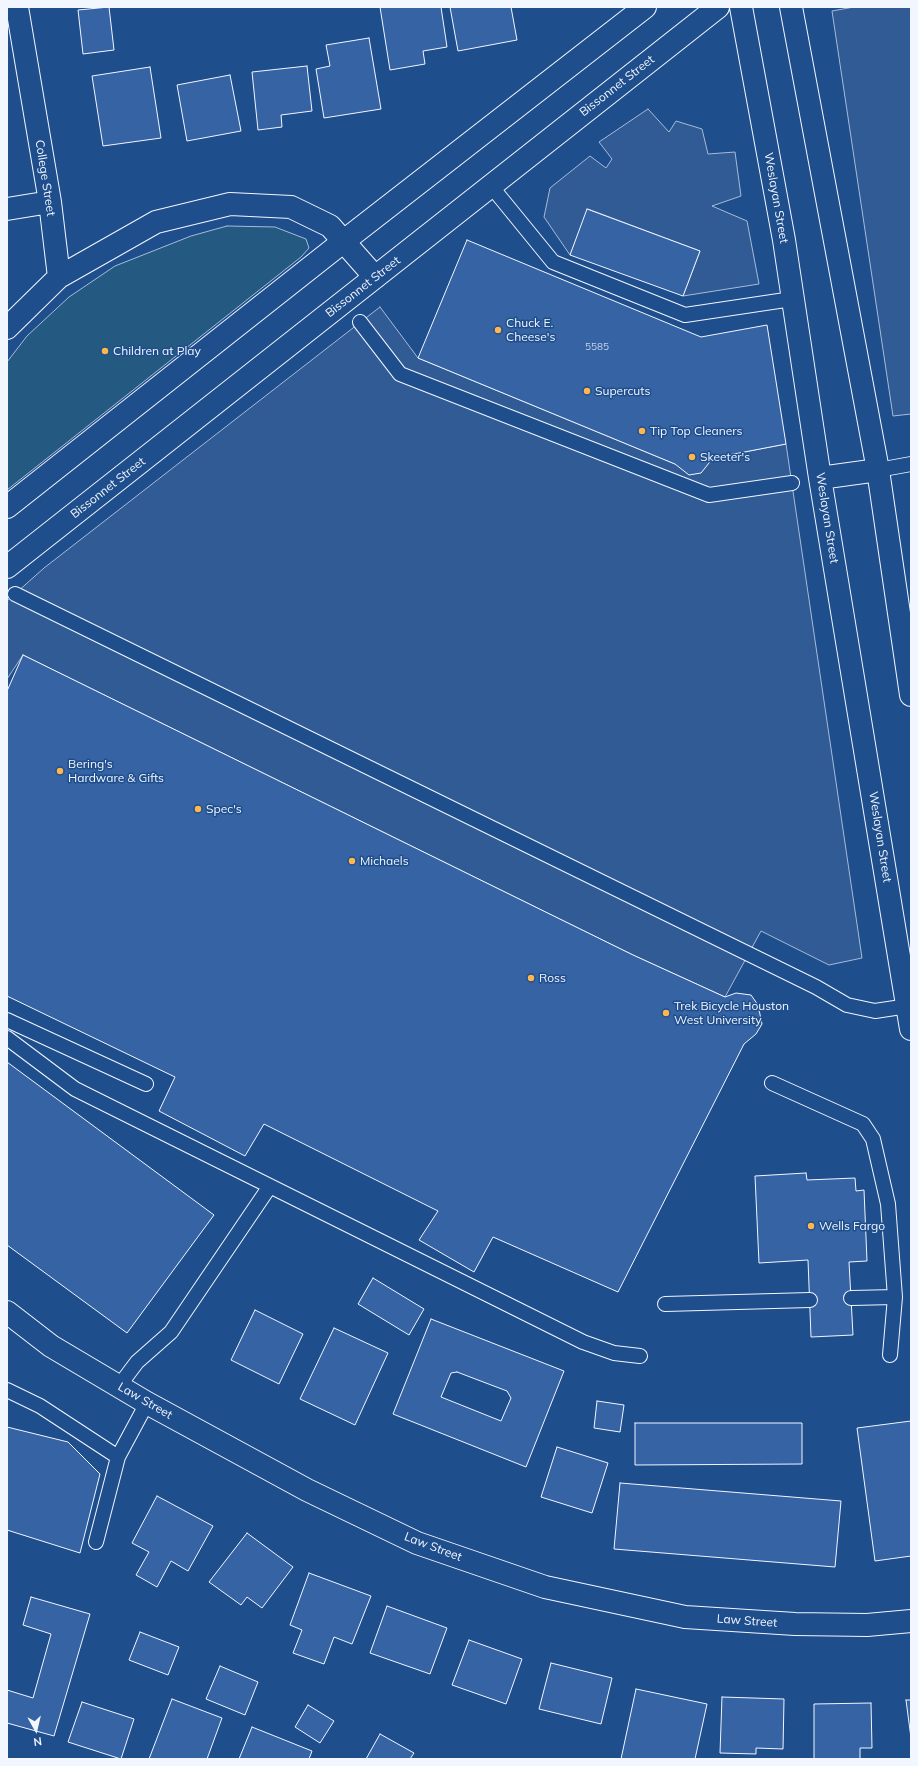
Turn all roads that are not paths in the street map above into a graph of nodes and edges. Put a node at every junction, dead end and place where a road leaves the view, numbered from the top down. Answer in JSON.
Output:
{"nodes":[{"id":1,"x":17,"y":7,"type":"edge"},
{"id":2,"x":645,"y":7,"type":"edge"},
{"id":3,"x":718,"y":7,"type":"edge"},
{"id":4,"x":742,"y":7,"type":"edge"},
{"id":5,"x":791,"y":7,"type":"edge"},
{"id":6,"x":491,"y":186,"type":"junction"},
{"id":7,"x":50,"y":202,"type":"junction"},
{"id":8,"x":7,"y":209,"type":"edge"},
{"id":9,"x":344,"y":241,"type":"junction"},
{"id":10,"x":59,"y":277,"type":"junction"},
{"id":11,"x":375,"y":277,"type":"junction"},
{"id":12,"x":792,"y":299,"type":"junction"},
{"id":13,"x":360,"y":322,"type":"dead end"},
{"id":14,"x":7,"y":328,"type":"edge"},
{"id":15,"x":911,"y":464,"type":"edge"},
{"id":16,"x":878,"y":470,"type":"junction"},
{"id":17,"x":820,"y":478,"type":"junction"},
{"id":18,"x":792,"y":483,"type":"dead end"},
{"id":19,"x":7,"y":507,"type":"edge"},
{"id":20,"x":7,"y":567,"type":"edge"},
{"id":21,"x":15,"y":594,"type":"dead end"},
{"id":22,"x":911,"y":695,"type":"edge"},
{"id":23,"x":909,"y":1006,"type":"edge"},
{"id":24,"x":7,"y":1020,"type":"edge"},
{"id":25,"x":911,"y":1029,"type":"edge"},
{"id":26,"x":7,"y":1038,"type":"edge"},
{"id":27,"x":772,"y":1082,"type":"dead end"},
{"id":28,"x":146,"y":1084,"type":"dead end"},
{"id":29,"x":270,"y":1186,"type":"junction"},
{"id":30,"x":895,"y":1297,"type":"junction"},
{"id":31,"x":851,"y":1298,"type":"dead end"},
{"id":32,"x":810,"y":1300,"type":"dead end"},
{"id":33,"x":665,"y":1304,"type":"dead end"},
{"id":34,"x":7,"y":1312,"type":"edge"},
{"id":35,"x":890,"y":1355,"type":"dead end"},
{"id":36,"x":640,"y":1356,"type":"dead end"},
{"id":37,"x":119,"y":1386,"type":"junction"},
{"id":38,"x":7,"y":1390,"type":"edge"},
{"id":39,"x":147,"y":1403,"type":"junction"},
{"id":40,"x":118,"y":1457,"type":"junction"},
{"id":41,"x":96,"y":1542,"type":"dead end"},
{"id":42,"x":911,"y":1621,"type":"edge"}],
"edges":[{"from":1,"to":7,"type":"main road","name":"College Street"},
{"from":2,"to":9,"type":"main road"},
{"from":3,"to":6,"type":"main road","name":"Bissonnet Street"},
{"from":4,"to":12,"type":"main road","name":"Weslayan Street"},
{"from":5,"to":16,"type":"main road"},
{"from":6,"to":11,"type":"main road","name":"Bissonnet Street"},
{"from":6,"to":12,"type":"lane"},
{"from":7,"to":8,"type":"main road"},
{"from":7,"to":10,"type":"main road","name":"College Street"},
{"from":9,"to":10,"type":"main road"},
{"from":9,"to":11,"type":"main road"},
{"from":9,"to":19,"type":"main road"},
{"from":10,"to":14,"type":"main road"},
{"from":11,"to":20,"type":"main road","name":"Bissonnet Street"},
{"from":12,"to":17,"type":"main road","name":"Weslayan Street"},
{"from":13,"to":18,"type":"lane"},
{"from":15,"to":16,"type":"lane"},
{"from":16,"to":17,"type":"main road"},
{"from":16,"to":22,"type":"main road"},
{"from":17,"to":23,"type":"main road","name":"Weslayan Street"},
{"from":21,"to":23,"type":"lane"},
{"from":23,"to":25,"type":"main road","name":"Weslayan Street"},
{"from":24,"to":28,"type":"lane"},
{"from":26,"to":29,"type":"lane"},
{"from":27,"to":30,"type":"lane"},
{"from":29,"to":36,"type":"lane"},
{"from":29,"to":37,"type":"lane"},
{"from":30,"to":31,"type":"lane"},
{"from":30,"to":35,"type":"lane"},
{"from":32,"to":33,"type":"lane"},
{"from":34,"to":37,"type":"main road","name":"Law Street"},
{"from":37,"to":39,"type":"main road","name":"Law Street"},
{"from":38,"to":40,"type":"lane"},
{"from":39,"to":40,"type":"lane"},
{"from":39,"to":42,"type":"main road","name":"Law Street"},
{"from":40,"to":41,"type":"lane"}]}
